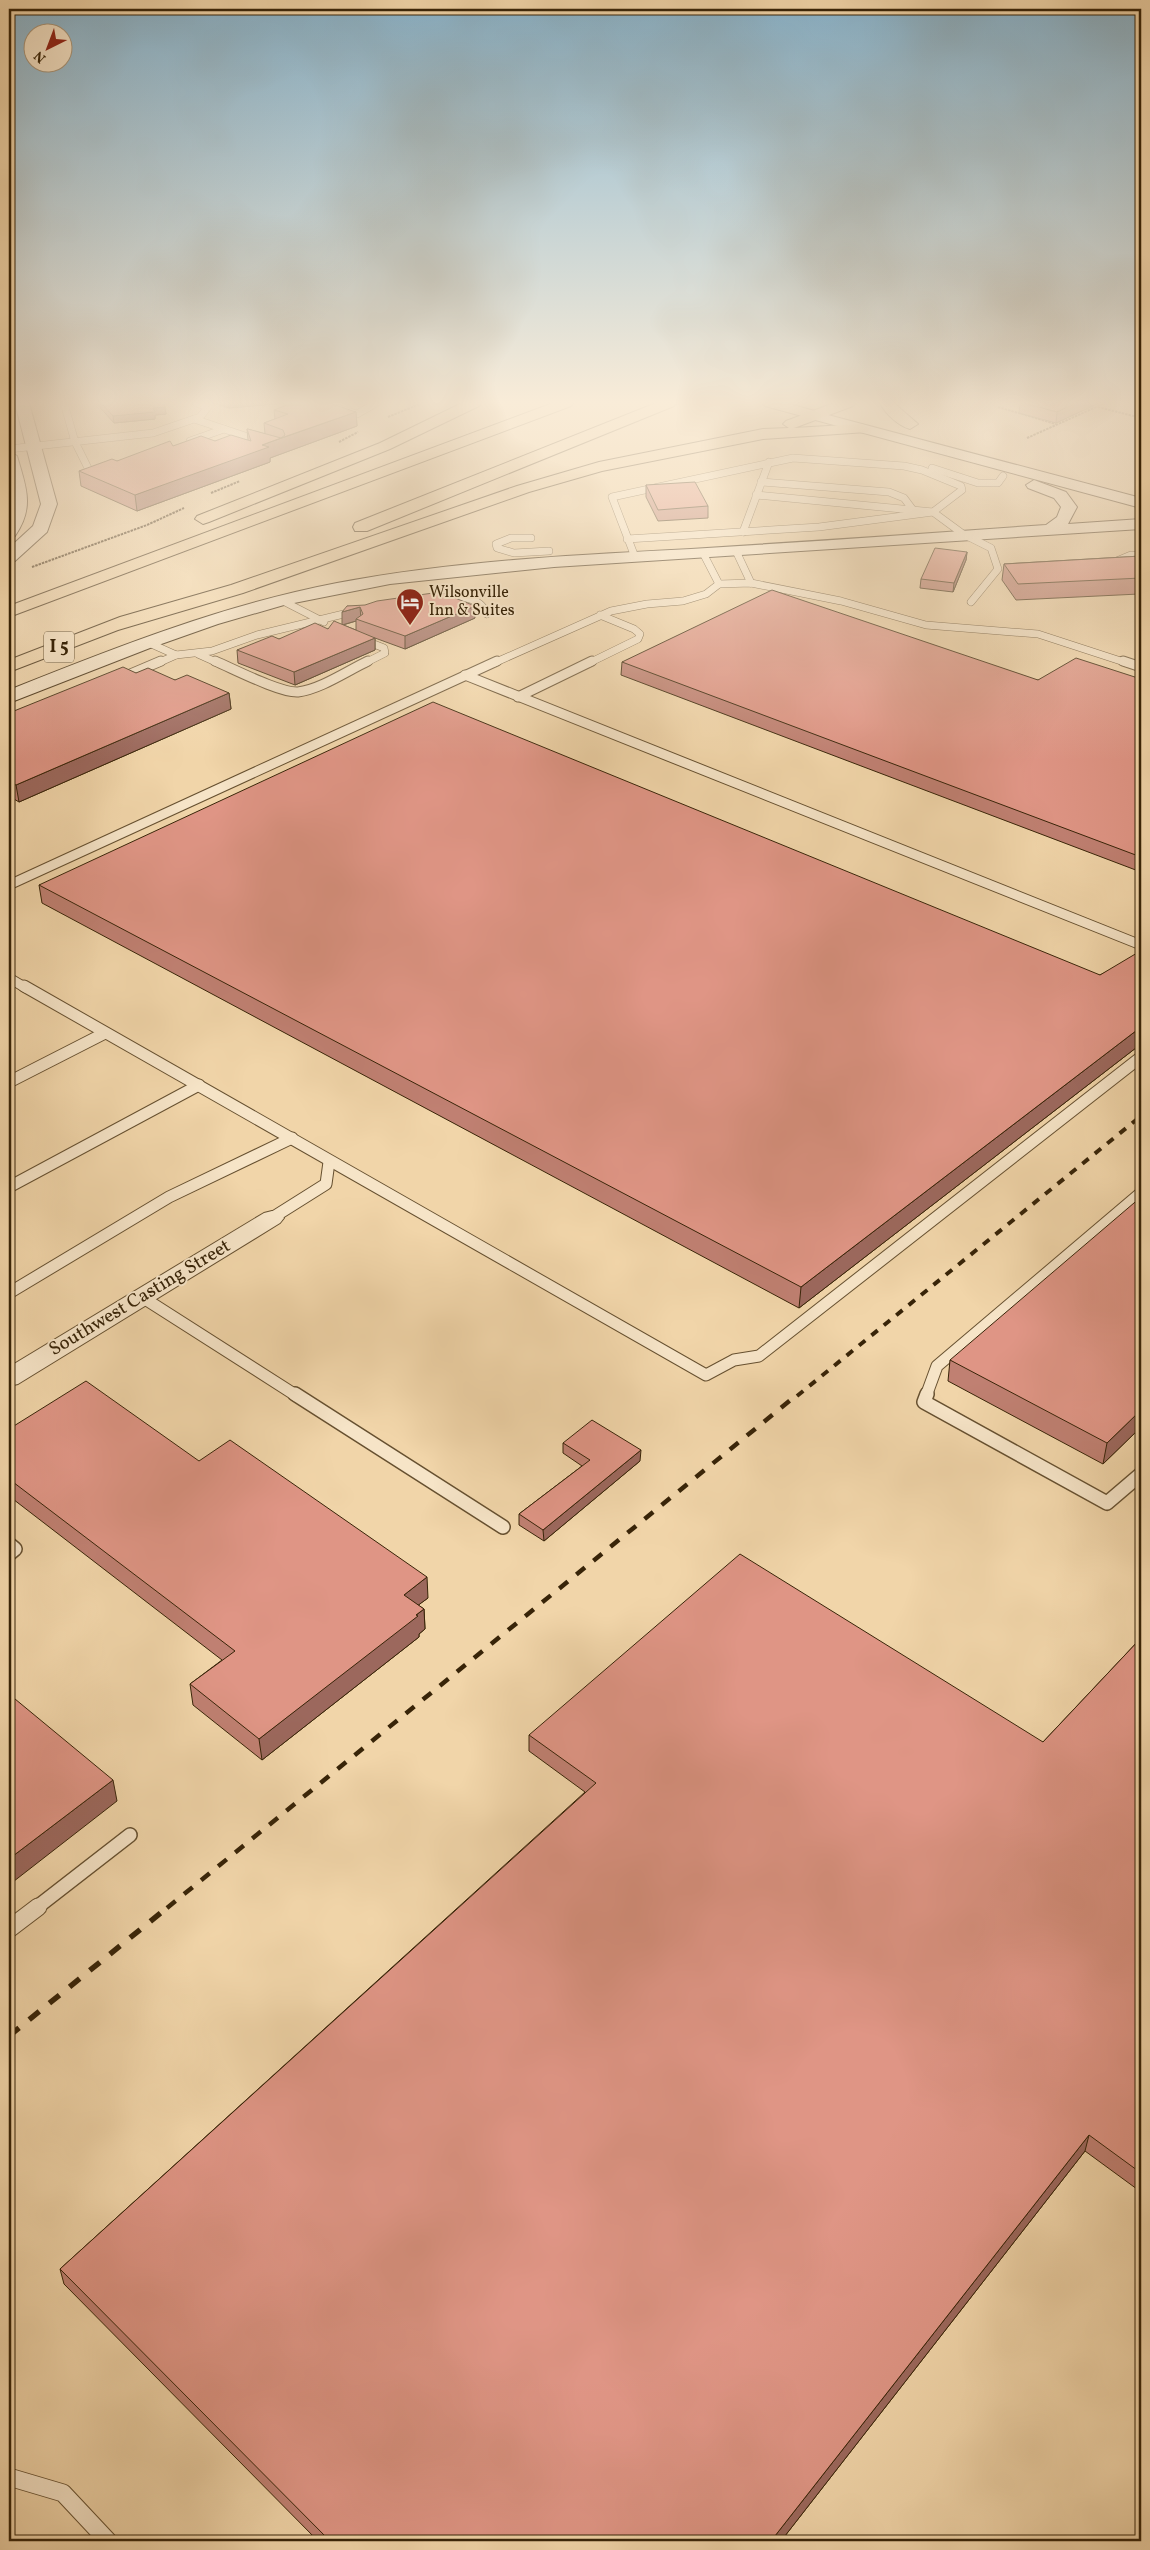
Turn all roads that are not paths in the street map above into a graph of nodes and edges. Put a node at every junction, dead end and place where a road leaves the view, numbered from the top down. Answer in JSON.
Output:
{"nodes":[{"id":1,"x":43,"y":522,"type":"edge"},
{"id":2,"x":196,"y":522,"type":"edge"},
{"id":3,"x":249,"y":522,"type":"edge"},
{"id":4,"x":373,"y":522,"type":"edge"},
{"id":5,"x":428,"y":522,"type":"edge"},
{"id":6,"x":621,"y":522,"type":"edge"},
{"id":7,"x":747,"y":522,"type":"edge"},
{"id":8,"x":860,"y":522,"type":"edge"},
{"id":9,"x":947,"y":522,"type":"edge"},
{"id":10,"x":1060,"y":522,"type":"edge"},
{"id":11,"x":1141,"y":524,"type":"edge"},
{"id":12,"x":189,"y":525,"type":"dead end"},
{"id":13,"x":1052,"y":529,"type":"junction"},
{"id":14,"x":348,"y":532,"type":"dead end"},
{"id":15,"x":743,"y":532,"type":"junction"},
{"id":16,"x":963,"y":534,"type":"junction"},
{"id":17,"x":531,"y":538,"type":"dead end"},
{"id":18,"x":627,"y":539,"type":"junction"},
{"id":19,"x":321,"y":543,"type":"dead end"},
{"id":20,"x":549,"y":550,"type":"dead end"},
{"id":21,"x":736,"y":551,"type":"junction"},
{"id":22,"x":703,"y":553,"type":"junction"},
{"id":23,"x":1141,"y":556,"type":"edge"},
{"id":24,"x":9,"y":557,"type":"edge"},
{"id":25,"x":108,"y":558,"type":"dead end"},
{"id":26,"x":635,"y":558,"type":"junction"},
{"id":27,"x":1103,"y":564,"type":"edge"},
{"id":28,"x":1008,"y":568,"type":"edge"},
{"id":29,"x":998,"y":569,"type":"junction"},
{"id":30,"x":751,"y":583,"type":"junction"},
{"id":31,"x":720,"y":584,"type":"junction"},
{"id":32,"x":9,"y":597,"type":"edge"},
{"id":33,"x":281,"y":600,"type":"junction"},
{"id":34,"x":426,"y":600,"type":"edge"},
{"id":35,"x":971,"y":602,"type":"dead end"},
{"id":36,"x":9,"y":612,"type":"edge"},
{"id":37,"x":487,"y":614,"type":"dead end"},
{"id":38,"x":600,"y":615,"type":"junction"},
{"id":39,"x":364,"y":618,"type":"edge"},
{"id":40,"x":322,"y":621,"type":"junction"},
{"id":41,"x":110,"y":627,"type":"junction"},
{"id":42,"x":335,"y":627,"type":"edge"},
{"id":43,"x":350,"y":634,"type":"edge"},
{"id":44,"x":147,"y":642,"type":"junction"},
{"id":45,"x":196,"y":653,"type":"junction"},
{"id":46,"x":176,"y":655,"type":"junction"},
{"id":47,"x":9,"y":666,"type":"edge"},
{"id":48,"x":1141,"y":667,"type":"edge"},
{"id":49,"x":465,"y":676,"type":"junction"},
{"id":50,"x":115,"y":681,"type":"edge"},
{"id":51,"x":9,"y":697,"type":"edge"},
{"id":52,"x":518,"y":697,"type":"junction"},
{"id":53,"x":9,"y":885,"type":"edge"},
{"id":54,"x":1141,"y":945,"type":"edge"},
{"id":55,"x":9,"y":978,"type":"edge"},
{"id":56,"x":105,"y":1032,"type":"junction"},
{"id":57,"x":1141,"y":1057,"type":"edge"},
{"id":58,"x":9,"y":1082,"type":"edge"},
{"id":59,"x":199,"y":1086,"type":"junction"},
{"id":60,"x":292,"y":1138,"type":"junction"},
{"id":61,"x":329,"y":1162,"type":"junction"},
{"id":62,"x":9,"y":1187,"type":"edge"},
{"id":63,"x":1141,"y":1193,"type":"edge"},
{"id":64,"x":272,"y":1218,"type":"joint"},
{"id":65,"x":9,"y":1293,"type":"edge"},
{"id":66,"x":142,"y":1297,"type":"junction"},
{"id":67,"x":9,"y":1378,"type":"edge"},
{"id":68,"x":1141,"y":1474,"type":"edge"},
{"id":69,"x":503,"y":1527,"type":"dead end"},
{"id":70,"x":9,"y":1544,"type":"edge"},
{"id":71,"x":9,"y":1554,"type":"edge"},
{"id":72,"x":130,"y":1835,"type":"dead end"},
{"id":73,"x":9,"y":1929,"type":"edge"},
{"id":74,"x":9,"y":2477,"type":"edge"},
{"id":75,"x":108,"y":2541,"type":"edge"}],
"edges":[{"from":1,"to":24,"type":"main road"},
{"from":2,"to":12,"type":"main road"},
{"from":3,"to":36,"type":"main road"},
{"from":4,"to":14,"type":"main road"},
{"from":5,"to":41,"type":"main road","number":"I 5"},
{"from":6,"to":18,"type":"lane"},
{"from":7,"to":15,"type":"lane"},
{"from":8,"to":15,"type":"lane"},
{"from":9,"to":16,"type":"lane"},
{"from":10,"to":13,"type":"main road"},
{"from":11,"to":13,"type":"main road"},
{"from":13,"to":16,"type":"main road"},
{"from":15,"to":18,"type":"lane"},
{"from":16,"to":21,"type":"main road"},
{"from":16,"to":29,"type":"lane"},
{"from":17,"to":20,"type":"lane"},
{"from":18,"to":26,"type":"lane"},
{"from":19,"to":41,"type":"main road","number":"I 5"},
{"from":21,"to":22,"type":"main road"},
{"from":21,"to":30,"type":"lane"},
{"from":22,"to":26,"type":"main road"},
{"from":22,"to":31,"type":"lane"},
{"from":23,"to":27,"type":"lane"},
{"from":25,"to":32,"type":"main road"},
{"from":26,"to":33,"type":"main road"},
{"from":28,"to":29,"type":"lane"},
{"from":29,"to":35,"type":"lane"},
{"from":30,"to":31,"type":"lane"},
{"from":30,"to":48,"type":"lane"},
{"from":31,"to":38,"type":"lane"},
{"from":33,"to":40,"type":"lane"},
{"from":33,"to":44,"type":"main road"},
{"from":34,"to":37,"type":"lane"},
{"from":38,"to":49,"type":"lane"},
{"from":38,"to":52,"type":"lane"},
{"from":39,"to":40,"type":"lane"},
{"from":40,"to":42,"type":"lane"},
{"from":40,"to":45,"type":"lane"},
{"from":41,"to":47,"type":"main road","number":"I 5"},
{"from":43,"to":45,"type":"lane"},
{"from":44,"to":46,"type":"lane"},
{"from":44,"to":51,"type":"main road"},
{"from":45,"to":46,"type":"lane"},
{"from":46,"to":50,"type":"lane"},
{"from":49,"to":52,"type":"lane"},
{"from":49,"to":53,"type":"lane"},
{"from":52,"to":54,"type":"lane"},
{"from":55,"to":56,"type":"lane"},
{"from":56,"to":58,"type":"lane"},
{"from":56,"to":59,"type":"lane"},
{"from":57,"to":61,"type":"lane"},
{"from":59,"to":60,"type":"lane"},
{"from":59,"to":62,"type":"lane"},
{"from":60,"to":61,"type":"lane"},
{"from":60,"to":65,"type":"lane"},
{"from":61,"to":64,"type":"lane"},
{"from":63,"to":68,"type":"lane"},
{"from":64,"to":66,"type":"street","name":"Southwest Casting Street"},
{"from":66,"to":67,"type":"street","name":"Southwest Casting Street"},
{"from":66,"to":69,"type":"lane"},
{"from":70,"to":71,"type":"lane"},
{"from":72,"to":73,"type":"lane"},
{"from":74,"to":75,"type":"lane"}]}
